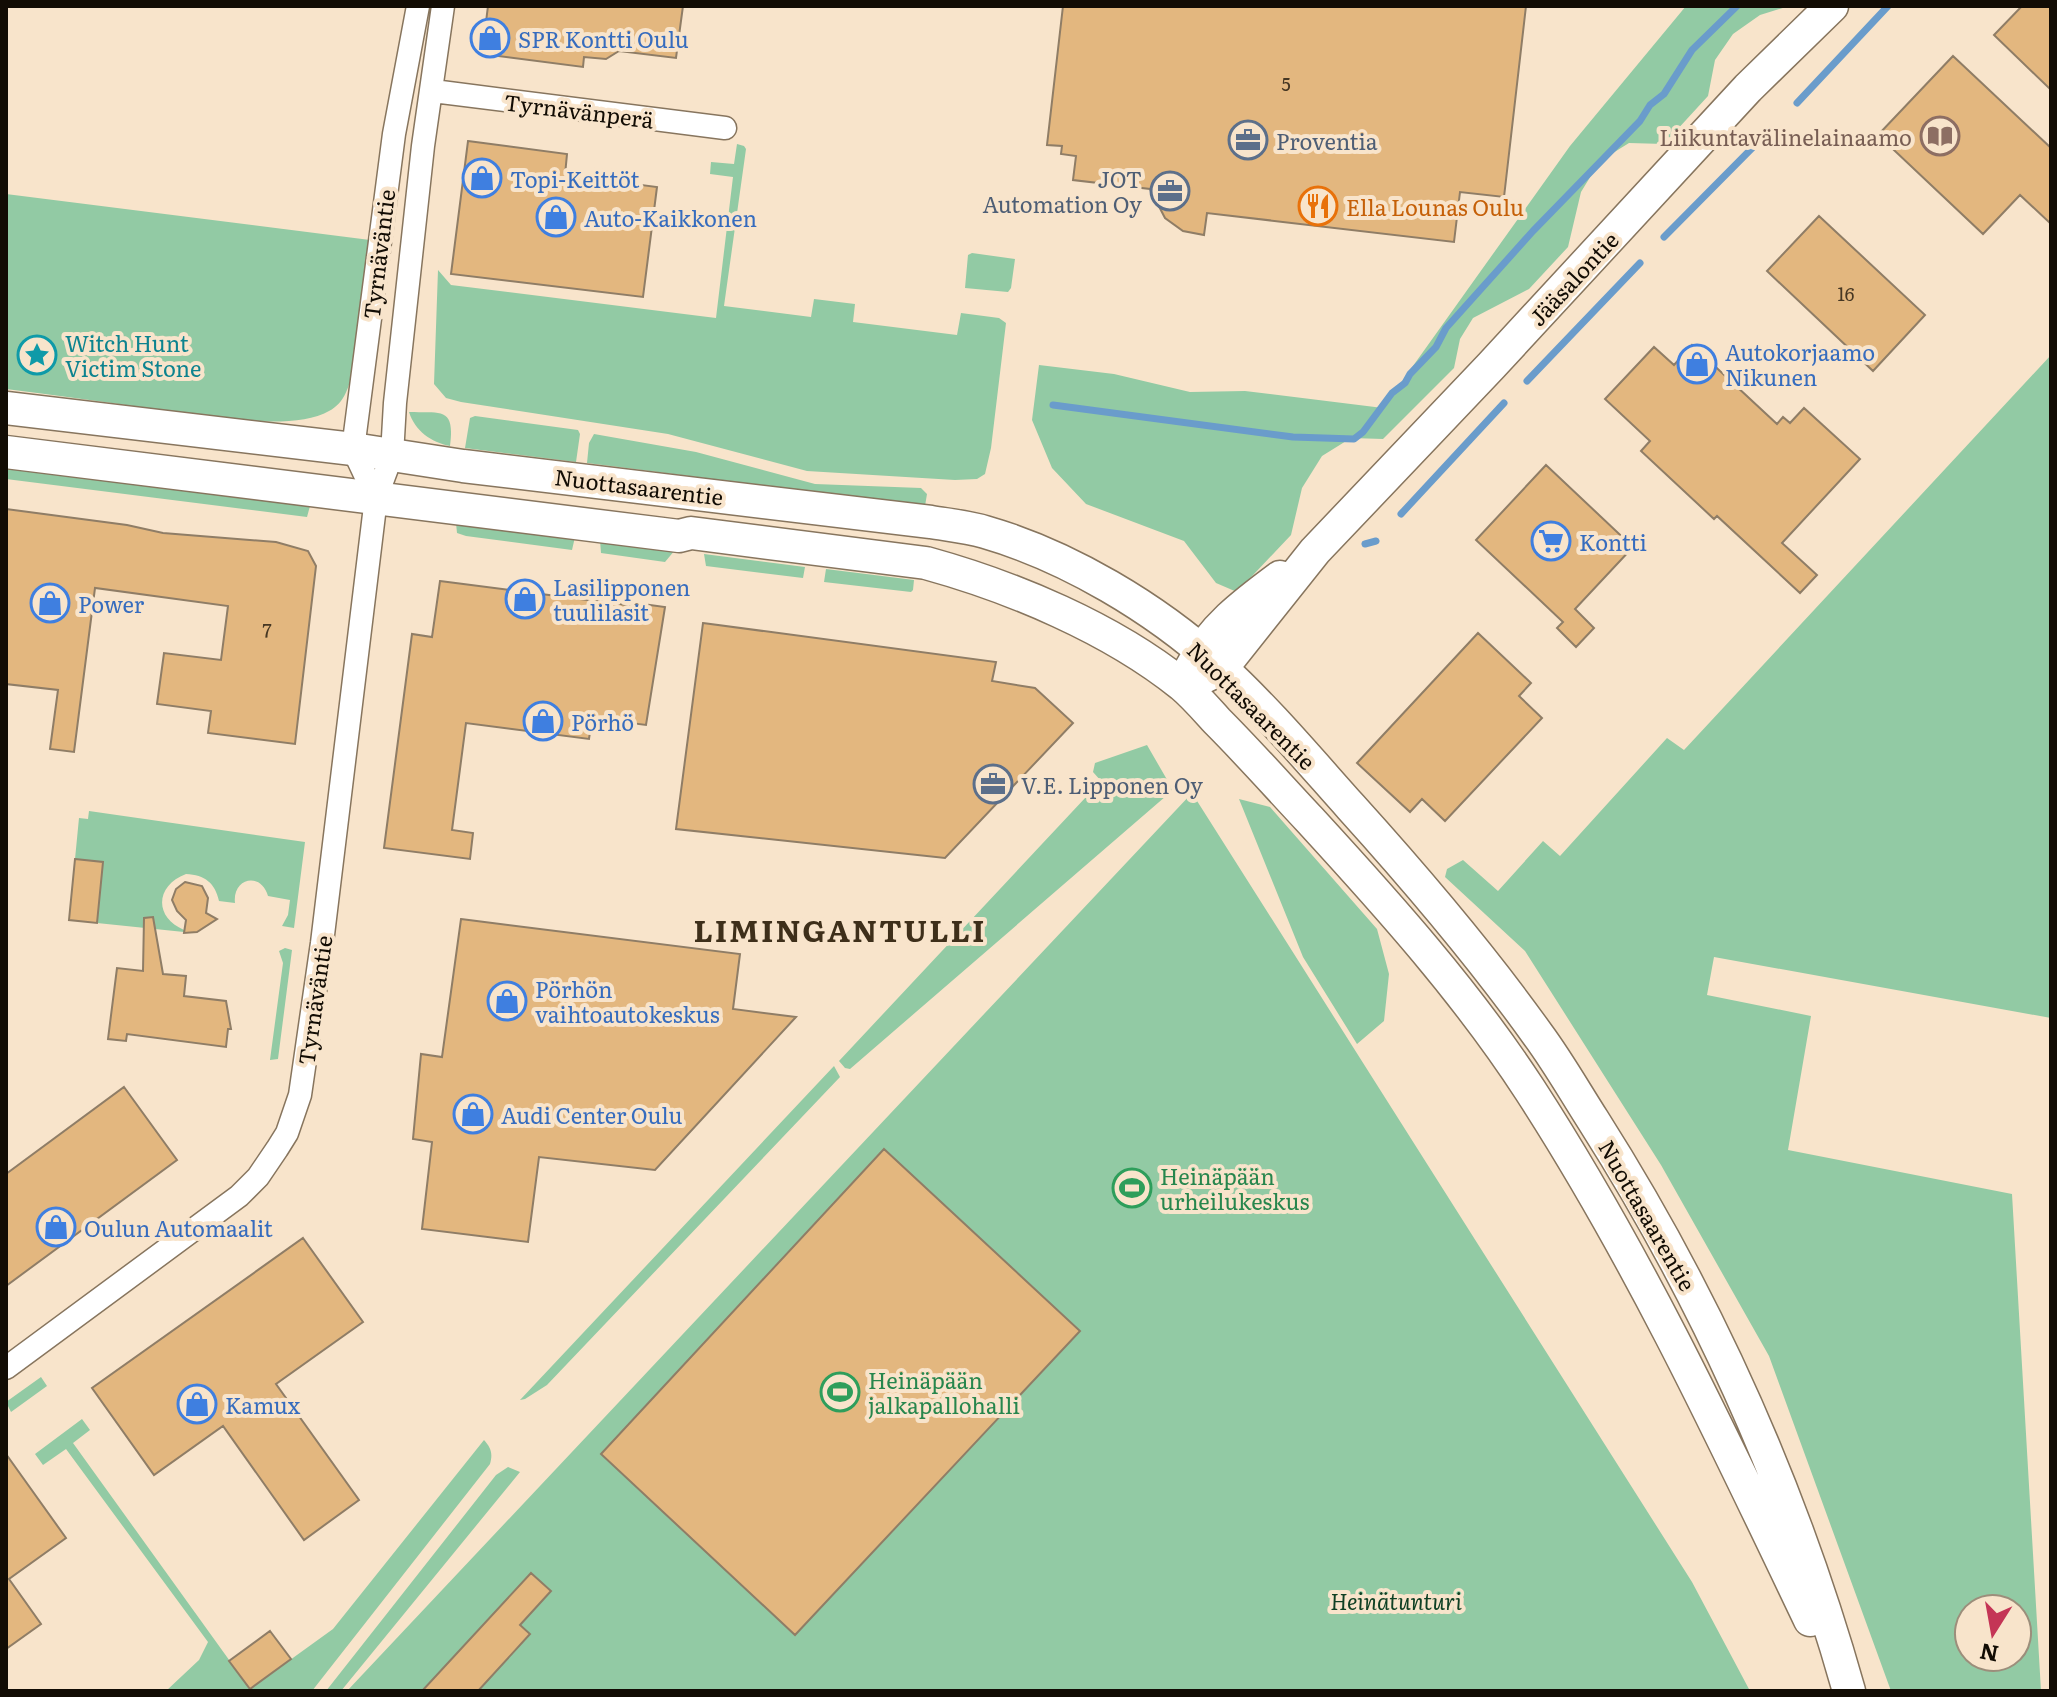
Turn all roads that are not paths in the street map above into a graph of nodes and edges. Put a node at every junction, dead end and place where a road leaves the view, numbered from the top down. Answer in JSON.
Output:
{"nodes":[{"id":1,"x":418,"y":6,"type":"edge"},
{"id":2,"x":443,"y":6,"type":"edge"},
{"id":3,"x":1832,"y":6,"type":"edge"},
{"id":4,"x":433,"y":91,"type":"junction"},
{"id":5,"x":725,"y":128,"type":"dead end"},
{"id":6,"x":6,"y":408,"type":"edge"},
{"id":7,"x":353,"y":449,"type":"junction"},
{"id":8,"x":6,"y":452,"type":"edge"},
{"id":9,"x":392,"y":455,"type":"junction"},
{"id":10,"x":376,"y":498,"type":"junction"},
{"id":11,"x":1211,"y":659,"type":"junction"},
{"id":12,"x":1183,"y":686,"type":"junction"},
{"id":13,"x":6,"y":1368,"type":"edge"},
{"id":14,"x":1846,"y":1691,"type":"edge"}],
"edges":[{"from":1,"to":7,"type":"street","name":"Tyrnäväntie"},
{"from":2,"to":4,"type":"street","name":"Tyrnäväntie"},
{"from":3,"to":11,"type":"main road","name":"Jääsalontie"},
{"from":4,"to":5,"type":"street","name":"Tyrnävänperä"},
{"from":4,"to":9,"type":"street","name":"Tyrnäväntie"},
{"from":6,"to":7,"type":"main road","name":"Nuottasaarentie"},
{"from":7,"to":9,"type":"main road","name":"Nuottasaarentie"},
{"from":7,"to":10,"type":"street"},
{"from":8,"to":10,"type":"main road","name":"Nuottasaarentie"},
{"from":9,"to":10,"type":"street","name":"Tyrnäväntie"},
{"from":9,"to":11,"type":"main road","name":"Nuottasaarentie"},
{"from":10,"to":12,"type":"main road","name":"Nuottasaarentie"},
{"from":10,"to":13,"type":"street","name":"Tyrnäväntie"},
{"from":11,"to":12,"type":"main road","name":"Jääsalontie"},
{"from":11,"to":14,"type":"main road","name":"Nuottasaarentie"},
{"from":12,"to":14,"type":"main road","name":"Nuottasaarentie"}]}
